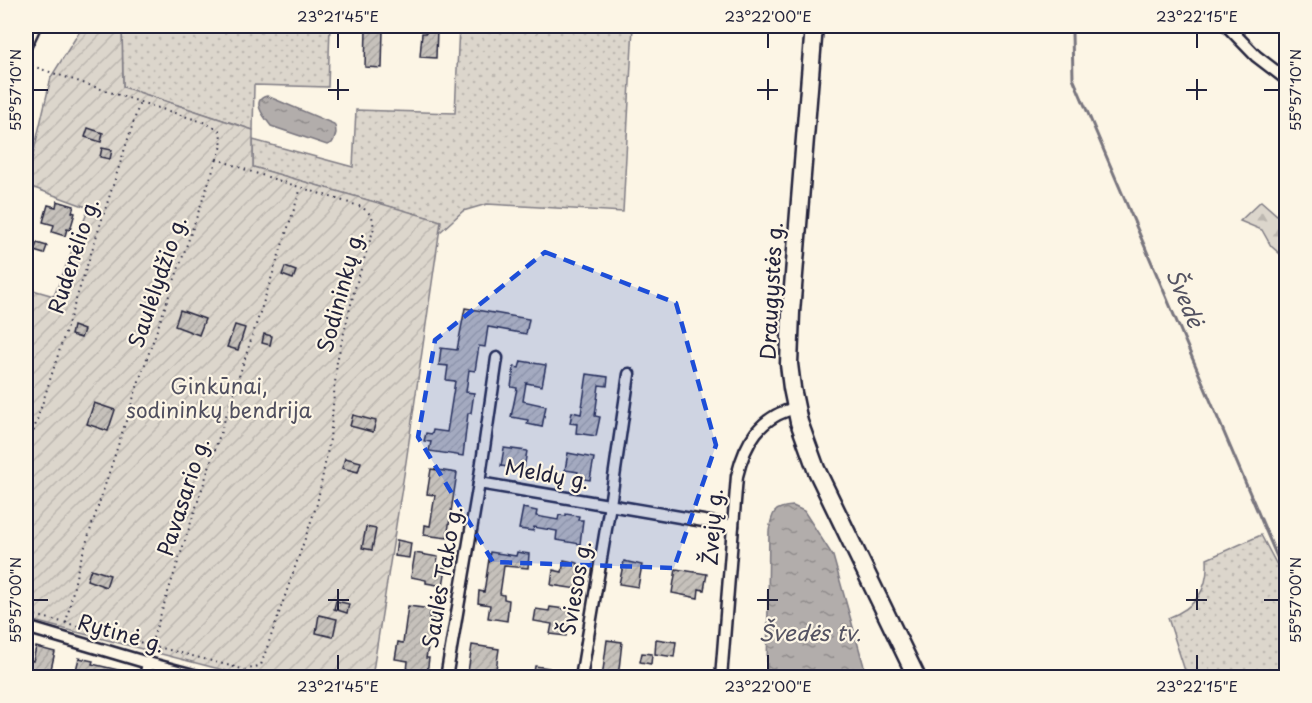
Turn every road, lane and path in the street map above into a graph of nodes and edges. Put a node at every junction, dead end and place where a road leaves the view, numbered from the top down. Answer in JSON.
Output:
{"nodes":[{"id":1,"x":35,"y":26,"type":"edge"},
{"id":2,"x":814,"y":26,"type":"edge"},
{"id":3,"x":1227,"y":26,"type":"edge"},
{"id":4,"x":26,"y":45,"type":"edge"},
{"id":5,"x":26,"y":64,"type":"edge"},
{"id":6,"x":1287,"y":80,"type":"edge"},
{"id":7,"x":140,"y":102,"type":"junction"},
{"id":8,"x":217,"y":159,"type":"junction"},
{"id":9,"x":301,"y":188,"type":"junction"},
{"id":10,"x":497,"y":358,"type":"dead end"},
{"id":11,"x":629,"y":374,"type":"dead end"},
{"id":12,"x":795,"y":408,"type":"junction"},
{"id":13,"x":26,"y":454,"type":"edge"},
{"id":14,"x":479,"y":483,"type":"junction"},
{"id":15,"x":610,"y":505,"type":"junction"},
{"id":16,"x":733,"y":526,"type":"junction"},
{"id":17,"x":26,"y":613,"type":"edge"},
{"id":18,"x":66,"y":622,"type":"junction"},
{"id":19,"x":26,"y":627,"type":"edge"},
{"id":20,"x":151,"y":645,"type":"junction"},
{"id":21,"x":148,"y":663,"type":"junction"},
{"id":22,"x":145,"y":678,"type":"edge"},
{"id":23,"x":205,"y":678,"type":"edge"},
{"id":24,"x":446,"y":678,"type":"edge"},
{"id":25,"x":581,"y":678,"type":"edge"},
{"id":26,"x":721,"y":678,"type":"edge"},
{"id":27,"x":917,"y":678,"type":"edge"}],
"edges":[{"from":1,"to":4,"type":"street"},
{"from":2,"to":12,"type":"main road","name":"Draugystės g."},
{"from":3,"to":6,"type":"street"},
{"from":5,"to":7,"type":"path"},
{"from":7,"to":8,"type":"path"},
{"from":7,"to":13,"type":"path","name":"Rudenėlio g."},
{"from":8,"to":9,"type":"path","name":"Sodininkų g."},
{"from":8,"to":18,"type":"path","name":"Saulėlydžio g."},
{"from":9,"to":20,"type":"path","name":"Pavasario g."},
{"from":9,"to":20,"type":"path","name":"Sodininkų g."},
{"from":10,"to":14,"type":"street","name":"Meldų g."},
{"from":11,"to":15,"type":"street","name":"Šviesos g."},
{"from":12,"to":16,"type":"street","name":"Žvejų g."},
{"from":12,"to":27,"type":"main road","name":"Draugystės g."},
{"from":14,"to":15,"type":"street","name":"Meldų g."},
{"from":14,"to":24,"type":"street","name":"Saulės Tako g."},
{"from":15,"to":16,"type":"street","name":"Meldų g."},
{"from":15,"to":25,"type":"street","name":"Šviesos g."},
{"from":16,"to":26,"type":"street","name":"Žvejų g."},
{"from":17,"to":18,"type":"path","name":"Sodininkų g."},
{"from":18,"to":20,"type":"path","name":"Sodininkų g."},
{"from":19,"to":21,"type":"street","name":"Rytinė g."},
{"from":21,"to":22,"type":"street"},
{"from":21,"to":23,"type":"street","name":"Rytinė g."}]}
